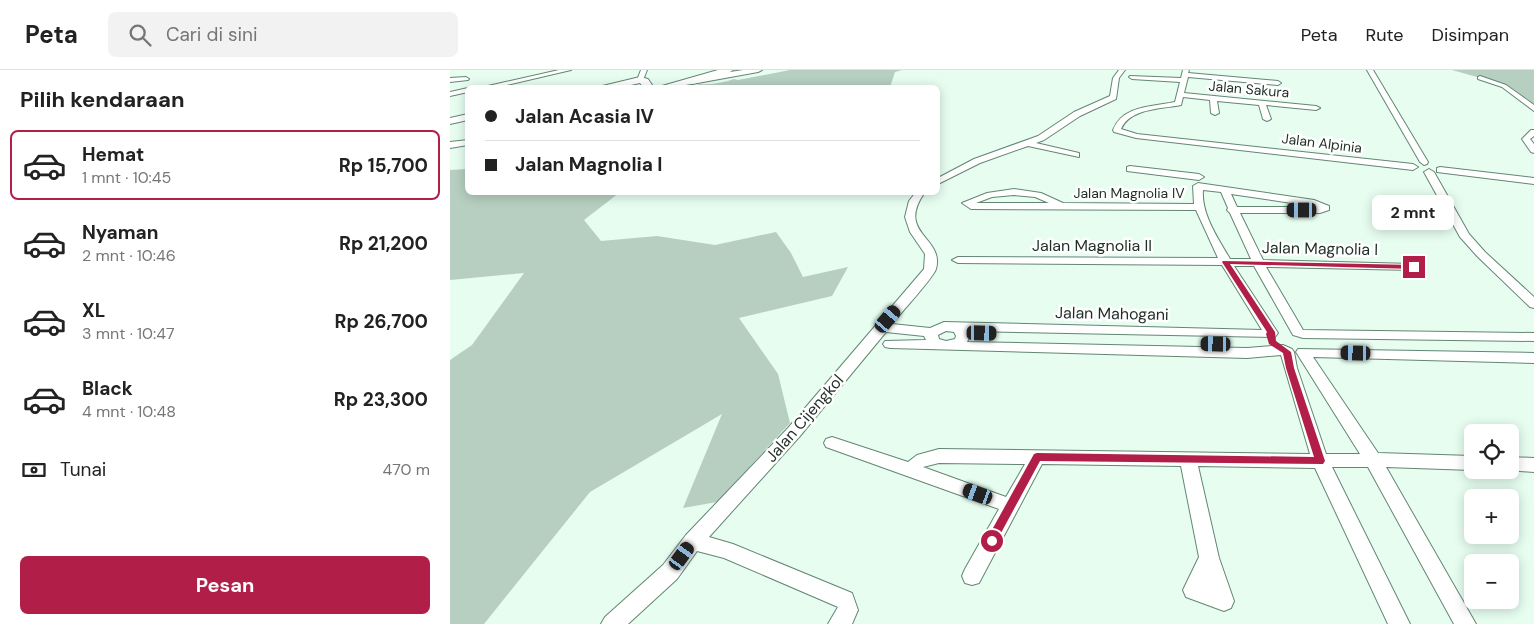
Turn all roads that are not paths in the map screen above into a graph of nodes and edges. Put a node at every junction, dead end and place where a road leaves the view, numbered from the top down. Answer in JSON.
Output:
{"nodes":[{"id":1,"x":568,"y":70,"type":"edge"},
{"id":2,"x":728,"y":70,"type":"edge"},
{"id":3,"x":758,"y":70,"type":"edge"},
{"id":4,"x":1122,"y":70,"type":"edge"},
{"id":5,"x":1370,"y":70,"type":"edge"},
{"id":6,"x":642,"y":75,"type":"edge"},
{"id":7,"x":1185,"y":75,"type":"edge"},
{"id":8,"x":1132,"y":77,"type":"dead end"},
{"id":9,"x":1480,"y":78,"type":"dead end"},
{"id":10,"x":466,"y":79,"type":"dead end"},
{"id":11,"x":450,"y":80,"type":"edge"},
{"id":12,"x":687,"y":82,"type":"junction"},
{"id":13,"x":499,"y":83,"type":"junction"},
{"id":14,"x":489,"y":85,"type":"edge"},
{"id":15,"x":492,"y":85,"type":"edge"},
{"id":16,"x":609,"y":85,"type":"edge"},
{"id":17,"x":674,"y":85,"type":"edge"},
{"id":18,"x":465,"y":90,"type":"edge"},
{"id":19,"x":1280,"y":90,"type":"junction"},
{"id":20,"x":450,"y":92,"type":"edge"},
{"id":21,"x":1181,"y":95,"type":"junction"},
{"id":22,"x":1213,"y":98,"type":"junction"},
{"id":23,"x":1262,"y":103,"type":"junction"},
{"id":24,"x":1316,"y":108,"type":"dead end"},
{"id":25,"x":1534,"y":109,"type":"edge"},
{"id":26,"x":1215,"y":113,"type":"dead end"},
{"id":27,"x":465,"y":118,"type":"edge"},
{"id":28,"x":1267,"y":119,"type":"dead end"},
{"id":29,"x":450,"y":121,"type":"edge"},
{"id":30,"x":1534,"y":132,"type":"edge"},
{"id":31,"x":465,"y":142,"type":"edge"},
{"id":32,"x":1028,"y":143,"type":"junction"},
{"id":33,"x":450,"y":145,"type":"edge"},
{"id":34,"x":1534,"y":150,"type":"edge"},
{"id":35,"x":1076,"y":155,"type":"dead end"},
{"id":36,"x":1424,"y":162,"type":"junction"},
{"id":37,"x":1413,"y":167,"type":"junction"},
{"id":38,"x":1130,"y":170,"type":"dead end"},
{"id":39,"x":1434,"y":171,"type":"junction"},
{"id":40,"x":1200,"y":177,"type":"junction"},
{"id":41,"x":940,"y":180,"type":"edge"},
{"id":42,"x":1534,"y":181,"type":"edge"},
{"id":43,"x":1224,"y":189,"type":"junction"},
{"id":44,"x":919,"y":195,"type":"edge"},
{"id":45,"x":1060,"y":206,"type":"junction"},
{"id":46,"x":1199,"y":207,"type":"junction"},
{"id":47,"x":1232,"y":210,"type":"junction"},
{"id":48,"x":1316,"y":210,"type":"joint"},
{"id":49,"x":958,"y":260,"type":"dead end"},
{"id":50,"x":1225,"y":262,"type":"junction"},
{"id":51,"x":1259,"y":264,"type":"junction"},
{"id":52,"x":1414,"y":267,"type":"dead end"},
{"id":53,"x":1534,"y":304,"type":"edge"},
{"id":54,"x":881,"y":327,"type":"junction"},
{"id":55,"x":950,"y":337,"type":"junction"},
{"id":56,"x":1534,"y":337,"type":"edge"},
{"id":57,"x":1290,"y":343,"type":"junction"},
{"id":58,"x":890,"y":344,"type":"dead end"},
{"id":59,"x":1534,"y":344,"type":"edge"},
{"id":60,"x":1534,"y":352,"type":"edge"},
{"id":61,"x":1534,"y":358,"type":"edge"},
{"id":62,"x":832,"y":443,"type":"dead end"},
{"id":63,"x":1037,"y":457,"type":"junction"},
{"id":64,"x":1188,"y":459,"type":"junction"},
{"id":65,"x":1373,"y":460,"type":"junction"},
{"id":66,"x":1320,"y":461,"type":"junction"},
{"id":67,"x":1464,"y":463,"type":"edge"},
{"id":68,"x":1519,"y":464,"type":"edge"},
{"id":69,"x":1534,"y":465,"type":"edge"},
{"id":70,"x":912,"y":470,"type":"junction"},
{"id":71,"x":1011,"y":506,"type":"junction"},
{"id":72,"x":693,"y":540,"type":"junction"},
{"id":73,"x":1209,"y":558,"type":"dead end"},
{"id":74,"x":972,"y":576,"type":"dead end"},
{"id":75,"x":612,"y":624,"type":"edge"},
{"id":76,"x":839,"y":624,"type":"edge"},
{"id":77,"x":1399,"y":624,"type":"edge"},
{"id":78,"x":1465,"y":624,"type":"edge"}],
"edges":[{"from":1,"to":13,"type":"street"},
{"from":2,"to":12,"type":"main road"},
{"from":3,"to":12,"type":"street"},
{"from":4,"to":32,"type":"street"},
{"from":5,"to":36,"type":"street"},
{"from":6,"to":16,"type":"main road"},
{"from":7,"to":8,"type":"street"},
{"from":7,"to":19,"type":"street"},
{"from":7,"to":21,"type":"street"},
{"from":9,"to":25,"type":"street"},
{"from":10,"to":11,"type":"street"},
{"from":12,"to":17,"type":"main road"},
{"from":13,"to":14,"type":"street"},
{"from":13,"to":15,"type":"street"},
{"from":18,"to":20,"type":"street"},
{"from":19,"to":23,"type":"street","name":"Jalan Sakura"},
{"from":19,"to":24,"type":"street","name":"Jalan Sakura"},
{"from":21,"to":22,"type":"street","name":"Jalan Sakura"},
{"from":21,"to":37,"type":"street","name":"Jalan Alpinia"},
{"from":22,"to":23,"type":"street","name":"Jalan Sakura"},
{"from":22,"to":26,"type":"street"},
{"from":23,"to":28,"type":"street"},
{"from":27,"to":29,"type":"main road"},
{"from":30,"to":34,"type":"street"},
{"from":31,"to":33,"type":"street"},
{"from":32,"to":35,"type":"street"},
{"from":32,"to":41,"type":"street"},
{"from":36,"to":37,"type":"street"},
{"from":36,"to":39,"type":"street"},
{"from":37,"to":39,"type":"street","name":"Jalan Alpinia"},
{"from":38,"to":40,"type":"street"},
{"from":39,"to":42,"type":"street"},
{"from":39,"to":53,"type":"street"},
{"from":40,"to":43,"type":"street"},
{"from":40,"to":46,"type":"street"},
{"from":43,"to":47,"type":"street"},
{"from":43,"to":48,"type":"street"},
{"from":44,"to":54,"type":"street","name":"Jalan Cijengkol"},
{"from":45,"to":45,"type":"street","name":"Jalan Magnolia IV"},
{"from":45,"to":46,"type":"street","name":"Jalan Magnolia IV"},
{"from":46,"to":50,"type":"street"},
{"from":47,"to":48,"type":"street"},
{"from":47,"to":51,"type":"street"},
{"from":49,"to":50,"type":"street","name":"Jalan Magnolia II"},
{"from":50,"to":51,"type":"street","name":"Jalan Magnolia I"},
{"from":50,"to":57,"type":"street"},
{"from":51,"to":52,"type":"street","name":"Jalan Magnolia I"},
{"from":51,"to":57,"type":"street"},
{"from":54,"to":55,"type":"street"},
{"from":54,"to":72,"type":"street","name":"Jalan Cijengkol"},
{"from":55,"to":57,"type":"street","name":"Jalan Mahogani"},
{"from":55,"to":57,"type":"street"},
{"from":55,"to":58,"type":"street"},
{"from":56,"to":57,"type":"street"},
{"from":57,"to":59,"type":"street"},
{"from":57,"to":60,"type":"street"},
{"from":57,"to":61,"type":"street"},
{"from":57,"to":65,"type":"street"},
{"from":57,"to":66,"type":"street"},
{"from":62,"to":70,"type":"street"},
{"from":63,"to":64,"type":"street"},
{"from":63,"to":70,"type":"street"},
{"from":63,"to":71,"type":"street"},
{"from":64,"to":66,"type":"street"},
{"from":64,"to":73,"type":"street"},
{"from":65,"to":66,"type":"street"},
{"from":65,"to":67,"type":"street"},
{"from":65,"to":78,"type":"street"},
{"from":66,"to":77,"type":"street"},
{"from":68,"to":69,"type":"street"},
{"from":70,"to":71,"type":"street"},
{"from":71,"to":74,"type":"street"},
{"from":72,"to":75,"type":"street","name":"Jalan Cijengkol"},
{"from":72,"to":76,"type":"street"}]}
